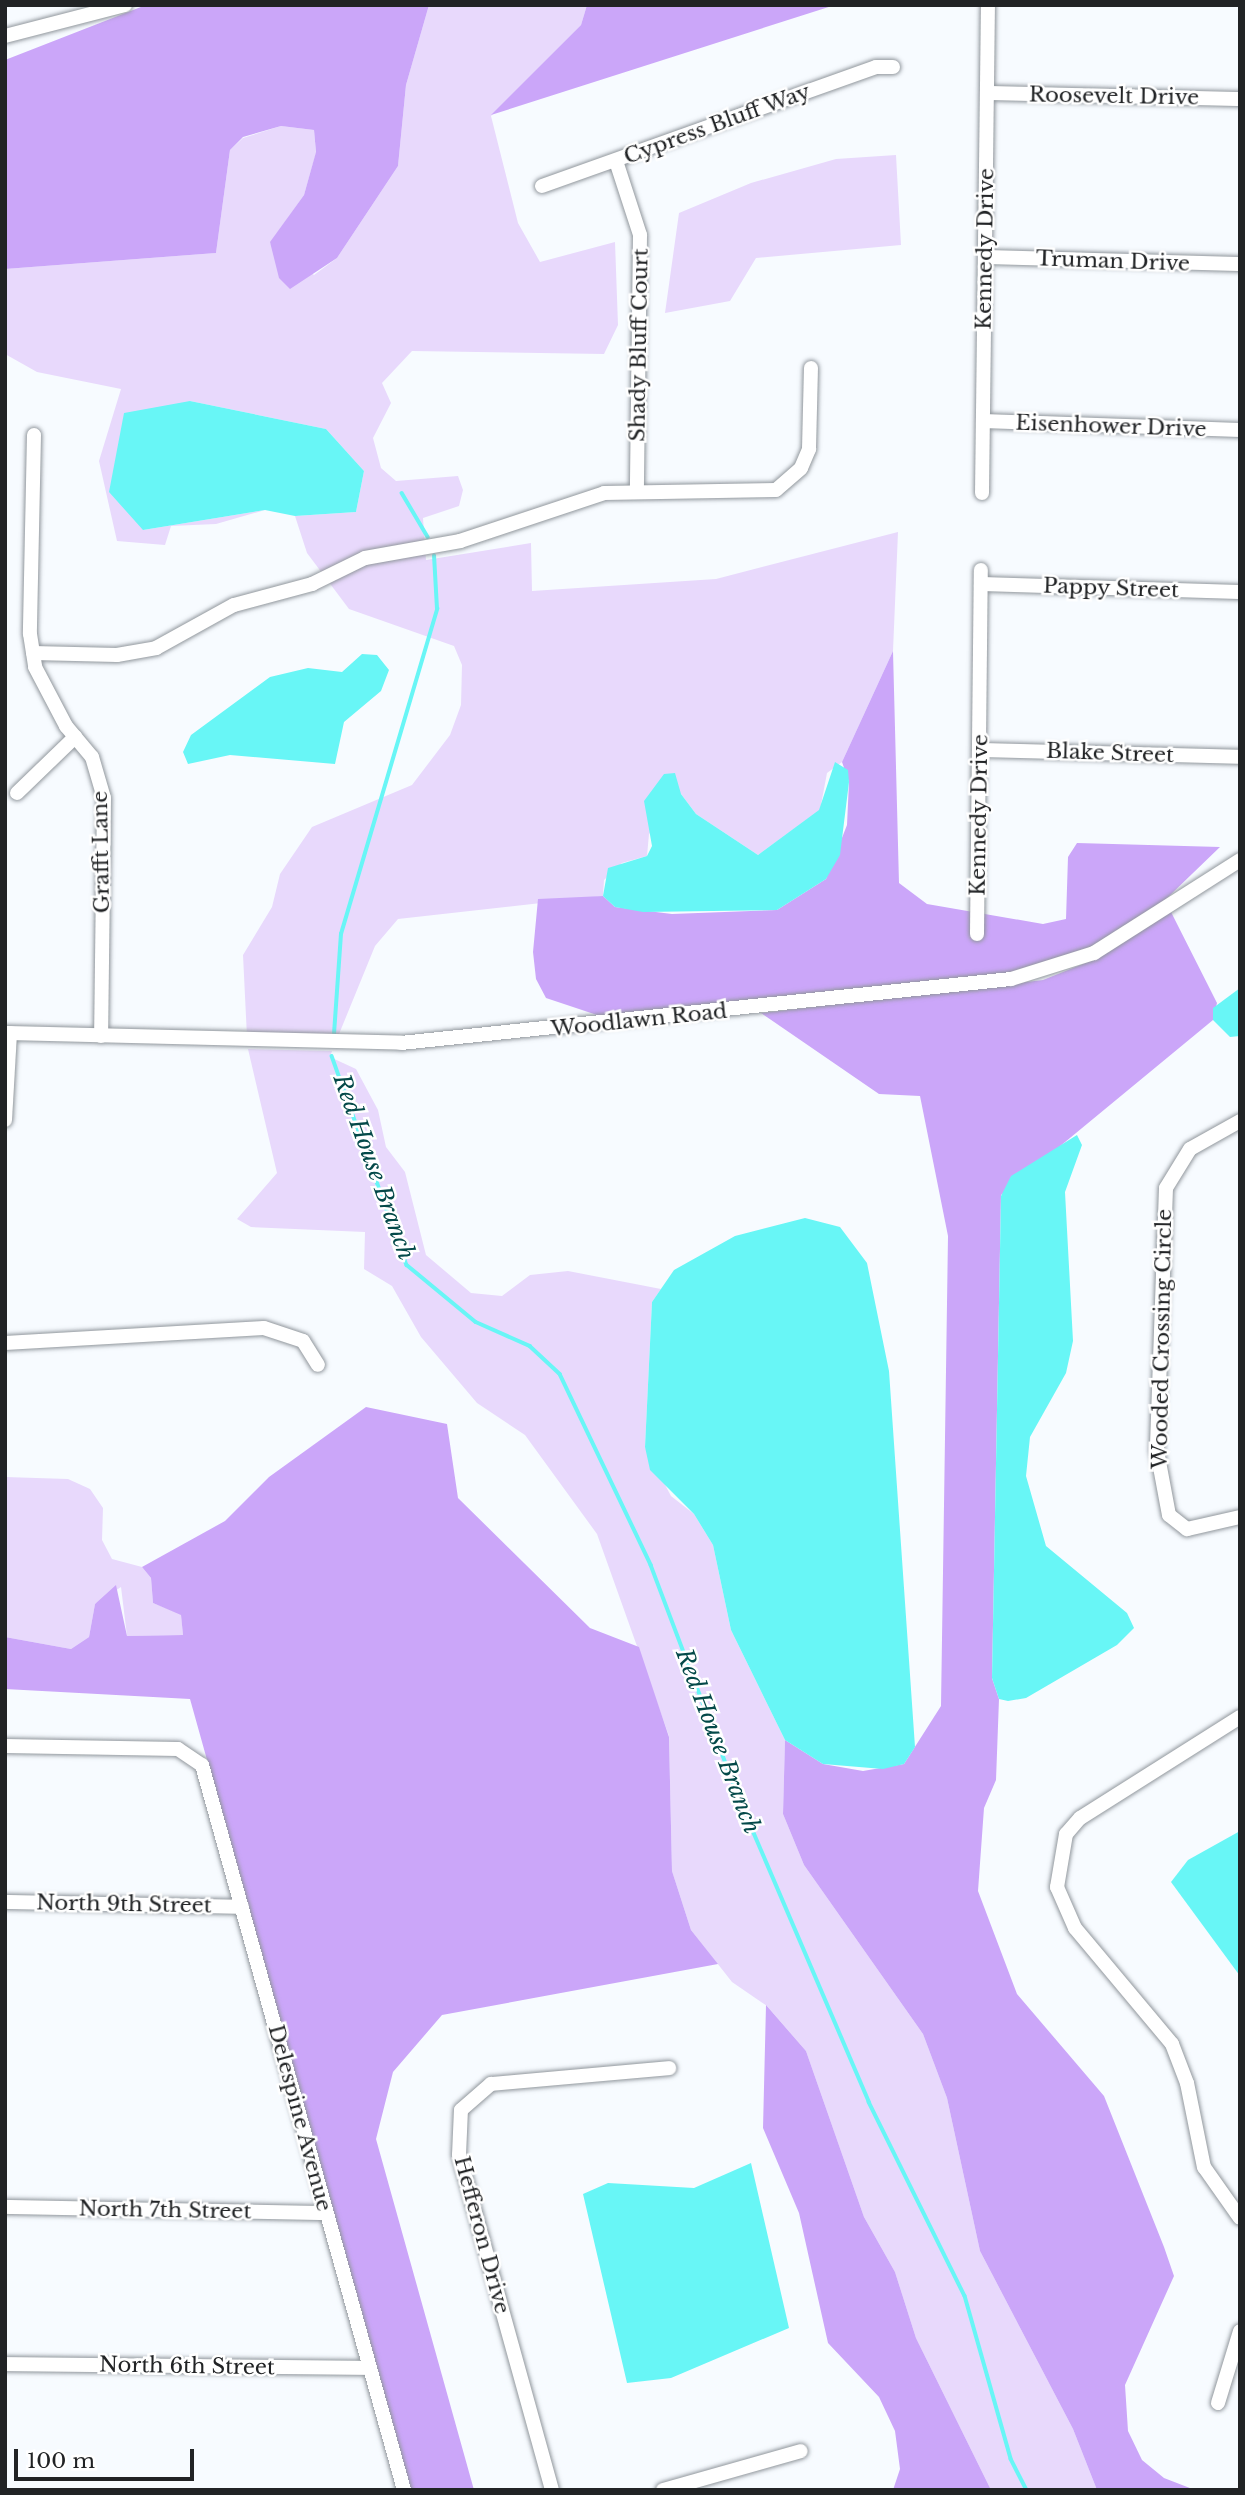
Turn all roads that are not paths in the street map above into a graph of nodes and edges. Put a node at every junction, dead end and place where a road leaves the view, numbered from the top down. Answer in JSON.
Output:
{"nodes":[{"id":1,"x":125,"y":5,"type":"edge"},
{"id":2,"x":988,"y":5,"type":"edge"},
{"id":3,"x":5,"y":36,"type":"edge"},
{"id":4,"x":893,"y":67,"type":"dead end"},
{"id":5,"x":988,"y":93,"type":"junction"},
{"id":6,"x":1240,"y":99,"type":"edge"},
{"id":7,"x":616,"y":161,"type":"junction"},
{"id":8,"x":542,"y":186,"type":"dead end"},
{"id":9,"x":985,"y":257,"type":"junction"},
{"id":10,"x":1240,"y":264,"type":"edge"},
{"id":11,"x":811,"y":368,"type":"dead end"},
{"id":12,"x":983,"y":421,"type":"junction"},
{"id":13,"x":1240,"y":430,"type":"edge"},
{"id":14,"x":34,"y":435,"type":"dead end"},
{"id":15,"x":637,"y":490,"type":"junction"},
{"id":16,"x":982,"y":493,"type":"dead end"},
{"id":17,"x":981,"y":577,"type":"joint"},
{"id":18,"x":1240,"y":592,"type":"edge"},
{"id":19,"x":33,"y":653,"type":"junction"},
{"id":20,"x":75,"y":737,"type":"junction"},
{"id":21,"x":980,"y":750,"type":"junction"},
{"id":22,"x":1240,"y":757,"type":"edge"},
{"id":23,"x":17,"y":793,"type":"dead end"},
{"id":24,"x":1240,"y":860,"type":"edge"},
{"id":25,"x":977,"y":934,"type":"dead end"},
{"id":26,"x":8,"y":1033,"type":"edge"},
{"id":27,"x":101,"y":1036,"type":"junction"},
{"id":28,"x":5,"y":1120,"type":"edge"},
{"id":29,"x":1240,"y":1121,"type":"edge"},
{"id":30,"x":5,"y":1343,"type":"edge"},
{"id":31,"x":318,"y":1365,"type":"dead end"},
{"id":32,"x":1240,"y":1517,"type":"edge"},
{"id":33,"x":1240,"y":1717,"type":"edge"},
{"id":34,"x":5,"y":1746,"type":"edge"},
{"id":35,"x":5,"y":1902,"type":"edge"},
{"id":36,"x":242,"y":1907,"type":"junction"},
{"id":37,"x":669,"y":2068,"type":"dead end"},
{"id":38,"x":5,"y":2207,"type":"edge"},
{"id":39,"x":326,"y":2213,"type":"junction"},
{"id":40,"x":1240,"y":2218,"type":"edge"},
{"id":41,"x":1240,"y":2331,"type":"edge"},
{"id":42,"x":5,"y":2364,"type":"edge"},
{"id":43,"x":369,"y":2368,"type":"junction"},
{"id":44,"x":1219,"y":2403,"type":"dead end"},
{"id":45,"x":801,"y":2451,"type":"dead end"},
{"id":46,"x":404,"y":2490,"type":"edge"},
{"id":47,"x":552,"y":2490,"type":"edge"},
{"id":48,"x":663,"y":2490,"type":"edge"}],
"edges":[{"from":1,"to":3,"type":"street"},
{"from":2,"to":5,"type":"street","name":"Kennedy Drive"},
{"from":4,"to":7,"type":"street","name":"Cypress Bluff Way"},
{"from":5,"to":6,"type":"street","name":"Roosevelt Drive"},
{"from":5,"to":9,"type":"street","name":"Kennedy Drive"},
{"from":7,"to":8,"type":"street","name":"Cypress Bluff Way"},
{"from":7,"to":15,"type":"street","name":"Shady Bluff Court"},
{"from":9,"to":10,"type":"street","name":"Truman Drive"},
{"from":9,"to":12,"type":"street","name":"Kennedy Drive"},
{"from":11,"to":15,"type":"street"},
{"from":12,"to":13,"type":"street","name":"Eisenhower Drive"},
{"from":12,"to":16,"type":"street","name":"Kennedy Drive"},
{"from":14,"to":19,"type":"street","name":"Grafft Lane"},
{"from":15,"to":19,"type":"street"},
{"from":17,"to":18,"type":"street","name":"Pappy Street"},
{"from":17,"to":21,"type":"street","name":"Kennedy Drive"},
{"from":19,"to":20,"type":"street","name":"Grafft Lane"},
{"from":20,"to":23,"type":"street"},
{"from":20,"to":27,"type":"street","name":"Grafft Lane"},
{"from":21,"to":22,"type":"street","name":"Blake Street"},
{"from":21,"to":25,"type":"street","name":"Kennedy Drive"},
{"from":24,"to":27,"type":"street","name":"Woodlawn Road"},
{"from":26,"to":27,"type":"street","name":"Woodlawn Road"},
{"from":26,"to":28,"type":"street"},
{"from":29,"to":32,"type":"street","name":"Wooded Crossing Circle"},
{"from":30,"to":31,"type":"street"},
{"from":33,"to":40,"type":"street"},
{"from":34,"to":36,"type":"street","name":"Delespine Avenue"},
{"from":35,"to":36,"type":"street","name":"North 9th Street"},
{"from":36,"to":39,"type":"street","name":"Delespine Avenue"},
{"from":37,"to":47,"type":"street","name":"Hefferon Drive"},
{"from":38,"to":39,"type":"street","name":"North 7th Street"},
{"from":39,"to":43,"type":"street","name":"Delespine Avenue"},
{"from":41,"to":44,"type":"street"},
{"from":42,"to":43,"type":"street","name":"North 6th Street"},
{"from":43,"to":46,"type":"street","name":"Delespine Avenue"},
{"from":45,"to":48,"type":"street"}]}
